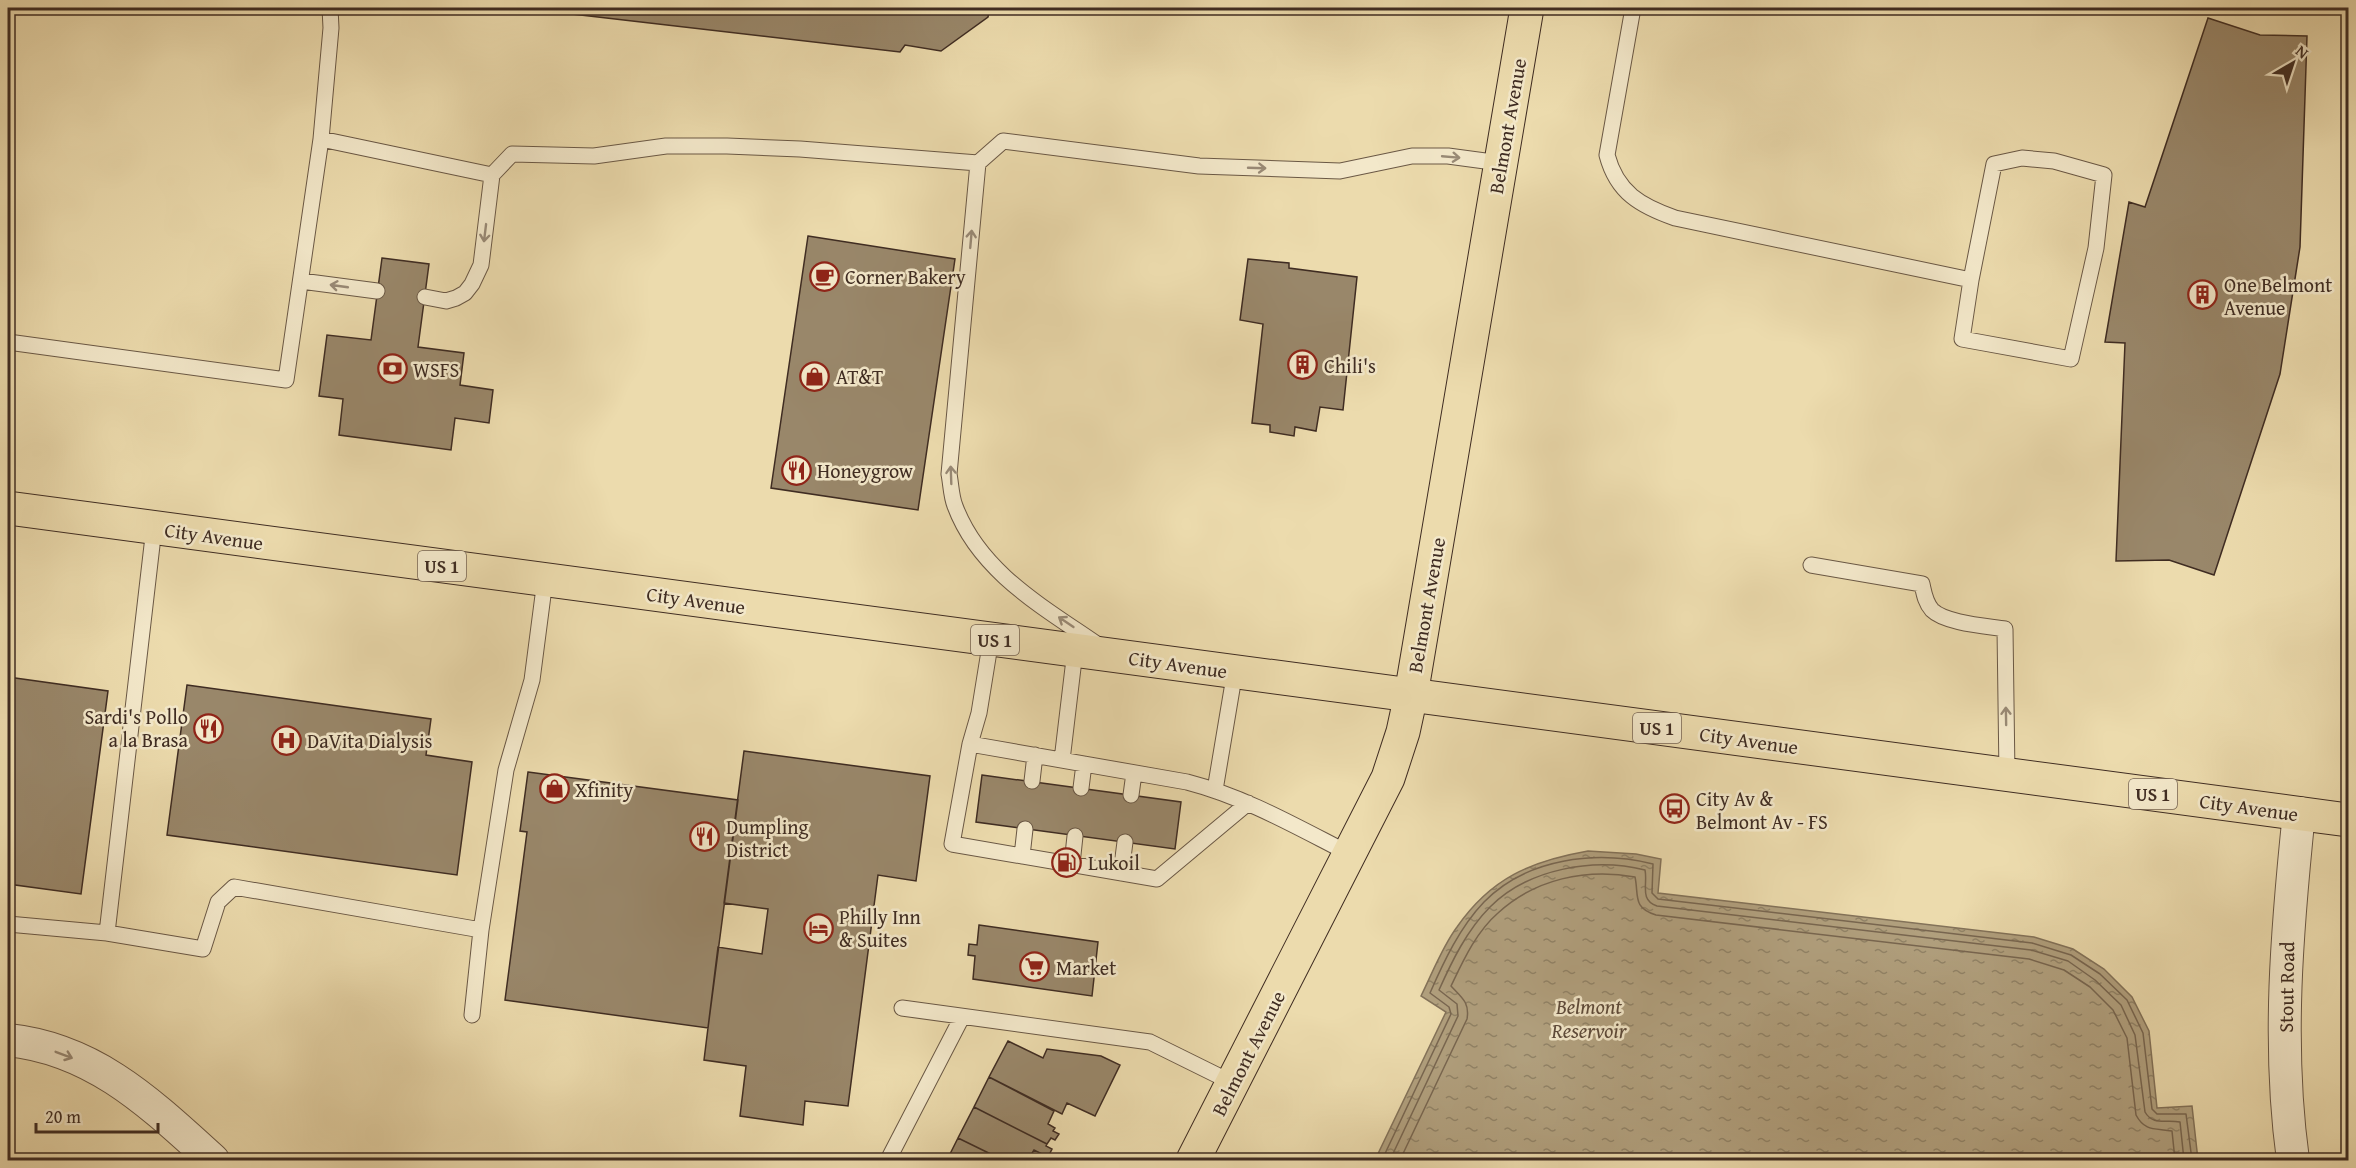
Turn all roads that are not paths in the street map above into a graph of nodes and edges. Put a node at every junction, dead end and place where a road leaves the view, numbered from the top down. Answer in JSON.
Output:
{"nodes":[{"id":1,"x":330,"y":8,"type":"edge"},
{"id":2,"x":1527,"y":8,"type":"edge"},
{"id":3,"x":1634,"y":8,"type":"edge"},
{"id":4,"x":321,"y":138,"type":"junction"},
{"id":5,"x":978,"y":163,"type":"junction"},
{"id":6,"x":1500,"y":163,"type":"junction"},
{"id":7,"x":492,"y":175,"type":"junction"},
{"id":8,"x":1971,"y":280,"type":"junction"},
{"id":9,"x":301,"y":281,"type":"junction"},
{"id":10,"x":377,"y":291,"type":"dead end"},
{"id":11,"x":425,"y":297,"type":"dead end"},
{"id":12,"x":8,"y":342,"type":"edge"},
{"id":13,"x":8,"y":508,"type":"edge"},
{"id":14,"x":154,"y":528,"type":"junction"},
{"id":15,"x":1811,"y":565,"type":"dead end"},
{"id":16,"x":546,"y":580,"type":"junction"},
{"id":17,"x":991,"y":639,"type":"junction"},
{"id":18,"x":1075,"y":651,"type":"junction"},
{"id":19,"x":1114,"y":655,"type":"junction"},
{"id":20,"x":1235,"y":671,"type":"junction"},
{"id":21,"x":1411,"y":695,"type":"junction"},
{"id":22,"x":970,"y":744,"type":"junction"},
{"id":23,"x":1035,"y":755,"type":"junction"},
{"id":24,"x":1062,"y":760,"type":"junction"},
{"id":25,"x":1084,"y":764,"type":"junction"},
{"id":26,"x":1134,"y":773,"type":"junction"},
{"id":27,"x":2007,"y":775,"type":"junction"},
{"id":28,"x":1032,"y":781,"type":"dead end"},
{"id":29,"x":1081,"y":788,"type":"dead end"},
{"id":30,"x":1215,"y":790,"type":"junction"},
{"id":31,"x":1131,"y":795,"type":"dead end"},
{"id":32,"x":1248,"y":803,"type":"junction"},
{"id":33,"x":2299,"y":813,"type":"junction"},
{"id":34,"x":2349,"y":820,"type":"edge"},
{"id":35,"x":1025,"y":829,"type":"dead end"},
{"id":36,"x":1076,"y":836,"type":"dead end"},
{"id":37,"x":1125,"y":842,"type":"dead end"},
{"id":38,"x":1350,"y":854,"type":"junction"},
{"id":39,"x":1022,"y":856,"type":"junction"},
{"id":40,"x":1072,"y":864,"type":"junction"},
{"id":41,"x":1121,"y":873,"type":"junction"},
{"id":42,"x":8,"y":924,"type":"edge"},
{"id":43,"x":481,"y":930,"type":"junction"},
{"id":44,"x":107,"y":933,"type":"junction"},
{"id":45,"x":902,"y":1008,"type":"dead end"},
{"id":46,"x":472,"y":1015,"type":"dead end"},
{"id":47,"x":962,"y":1017,"type":"junction"},
{"id":48,"x":8,"y":1040,"type":"edge"},
{"id":49,"x":1233,"y":1083,"type":"junction"},
{"id":50,"x":213,"y":1161,"type":"edge"},
{"id":51,"x":888,"y":1161,"type":"edge"},
{"id":52,"x":1193,"y":1161,"type":"edge"},
{"id":53,"x":2293,"y":1161,"type":"edge"}],
"edges":[{"from":1,"to":4,"type":"lane"},
{"from":2,"to":6,"type":"main road","name":"Belmont Avenue"},
{"from":3,"to":8,"type":"lane"},
{"from":4,"to":7,"type":"lane"},
{"from":4,"to":9,"type":"lane"},
{"from":5,"to":6,"type":"lane","one_way":true},
{"from":5,"to":7,"type":"lane"},
{"from":19,"to":5,"type":"lane","one_way":true},
{"from":6,"to":21,"type":"main road","name":"Belmont Avenue"},
{"from":7,"to":11,"type":"lane","one_way":true},
{"from":8,"to":8,"type":"lane"},
{"from":10,"to":9,"type":"lane","one_way":true},
{"from":9,"to":12,"type":"lane"},
{"from":13,"to":14,"type":"main road","name":"City Avenue","number":"US 1"},
{"from":14,"to":16,"type":"main road","name":"City Avenue","number":"US 1"},
{"from":14,"to":44,"type":"lane"},
{"from":27,"to":15,"type":"lane","one_way":true},
{"from":16,"to":17,"type":"main road","name":"City Avenue","number":"US 1"},
{"from":16,"to":43,"type":"lane"},
{"from":17,"to":18,"type":"main road","name":"City Avenue","number":"US 1"},
{"from":17,"to":22,"type":"lane"},
{"from":18,"to":19,"type":"main road","name":"City Avenue","number":"US 1"},
{"from":18,"to":24,"type":"lane"},
{"from":19,"to":20,"type":"main road","name":"City Avenue","number":"US 1"},
{"from":20,"to":21,"type":"main road","name":"City Avenue","number":"US 1"},
{"from":20,"to":30,"type":"lane"},
{"from":21,"to":27,"type":"main road","name":"City Avenue","number":"US 1"},
{"from":21,"to":38,"type":"main road","name":"Belmont Avenue"},
{"from":22,"to":23,"type":"lane"},
{"from":22,"to":39,"type":"lane"},
{"from":23,"to":24,"type":"lane"},
{"from":23,"to":28,"type":"lane"},
{"from":24,"to":25,"type":"lane"},
{"from":25,"to":26,"type":"lane"},
{"from":25,"to":29,"type":"lane"},
{"from":26,"to":30,"type":"lane"},
{"from":26,"to":31,"type":"lane"},
{"from":27,"to":33,"type":"main road","name":"City Avenue","number":"US 1"},
{"from":30,"to":32,"type":"lane"},
{"from":32,"to":38,"type":"lane"},
{"from":32,"to":41,"type":"lane"},
{"from":33,"to":34,"type":"main road","name":"City Avenue","number":"US 1"},
{"from":33,"to":53,"type":"street","name":"Stout Road"},
{"from":35,"to":39,"type":"lane"},
{"from":36,"to":40,"type":"lane"},
{"from":37,"to":41,"type":"lane"},
{"from":38,"to":49,"type":"main road","name":"Belmont Avenue"},
{"from":39,"to":40,"type":"lane"},
{"from":40,"to":41,"type":"lane"},
{"from":42,"to":44,"type":"lane"},
{"from":43,"to":44,"type":"lane"},
{"from":43,"to":46,"type":"lane"},
{"from":45,"to":47,"type":"lane"},
{"from":47,"to":49,"type":"lane"},
{"from":47,"to":51,"type":"lane"},
{"from":48,"to":50,"type":"street","one_way":true},
{"from":49,"to":52,"type":"main road","name":"Belmont Avenue"}]}
